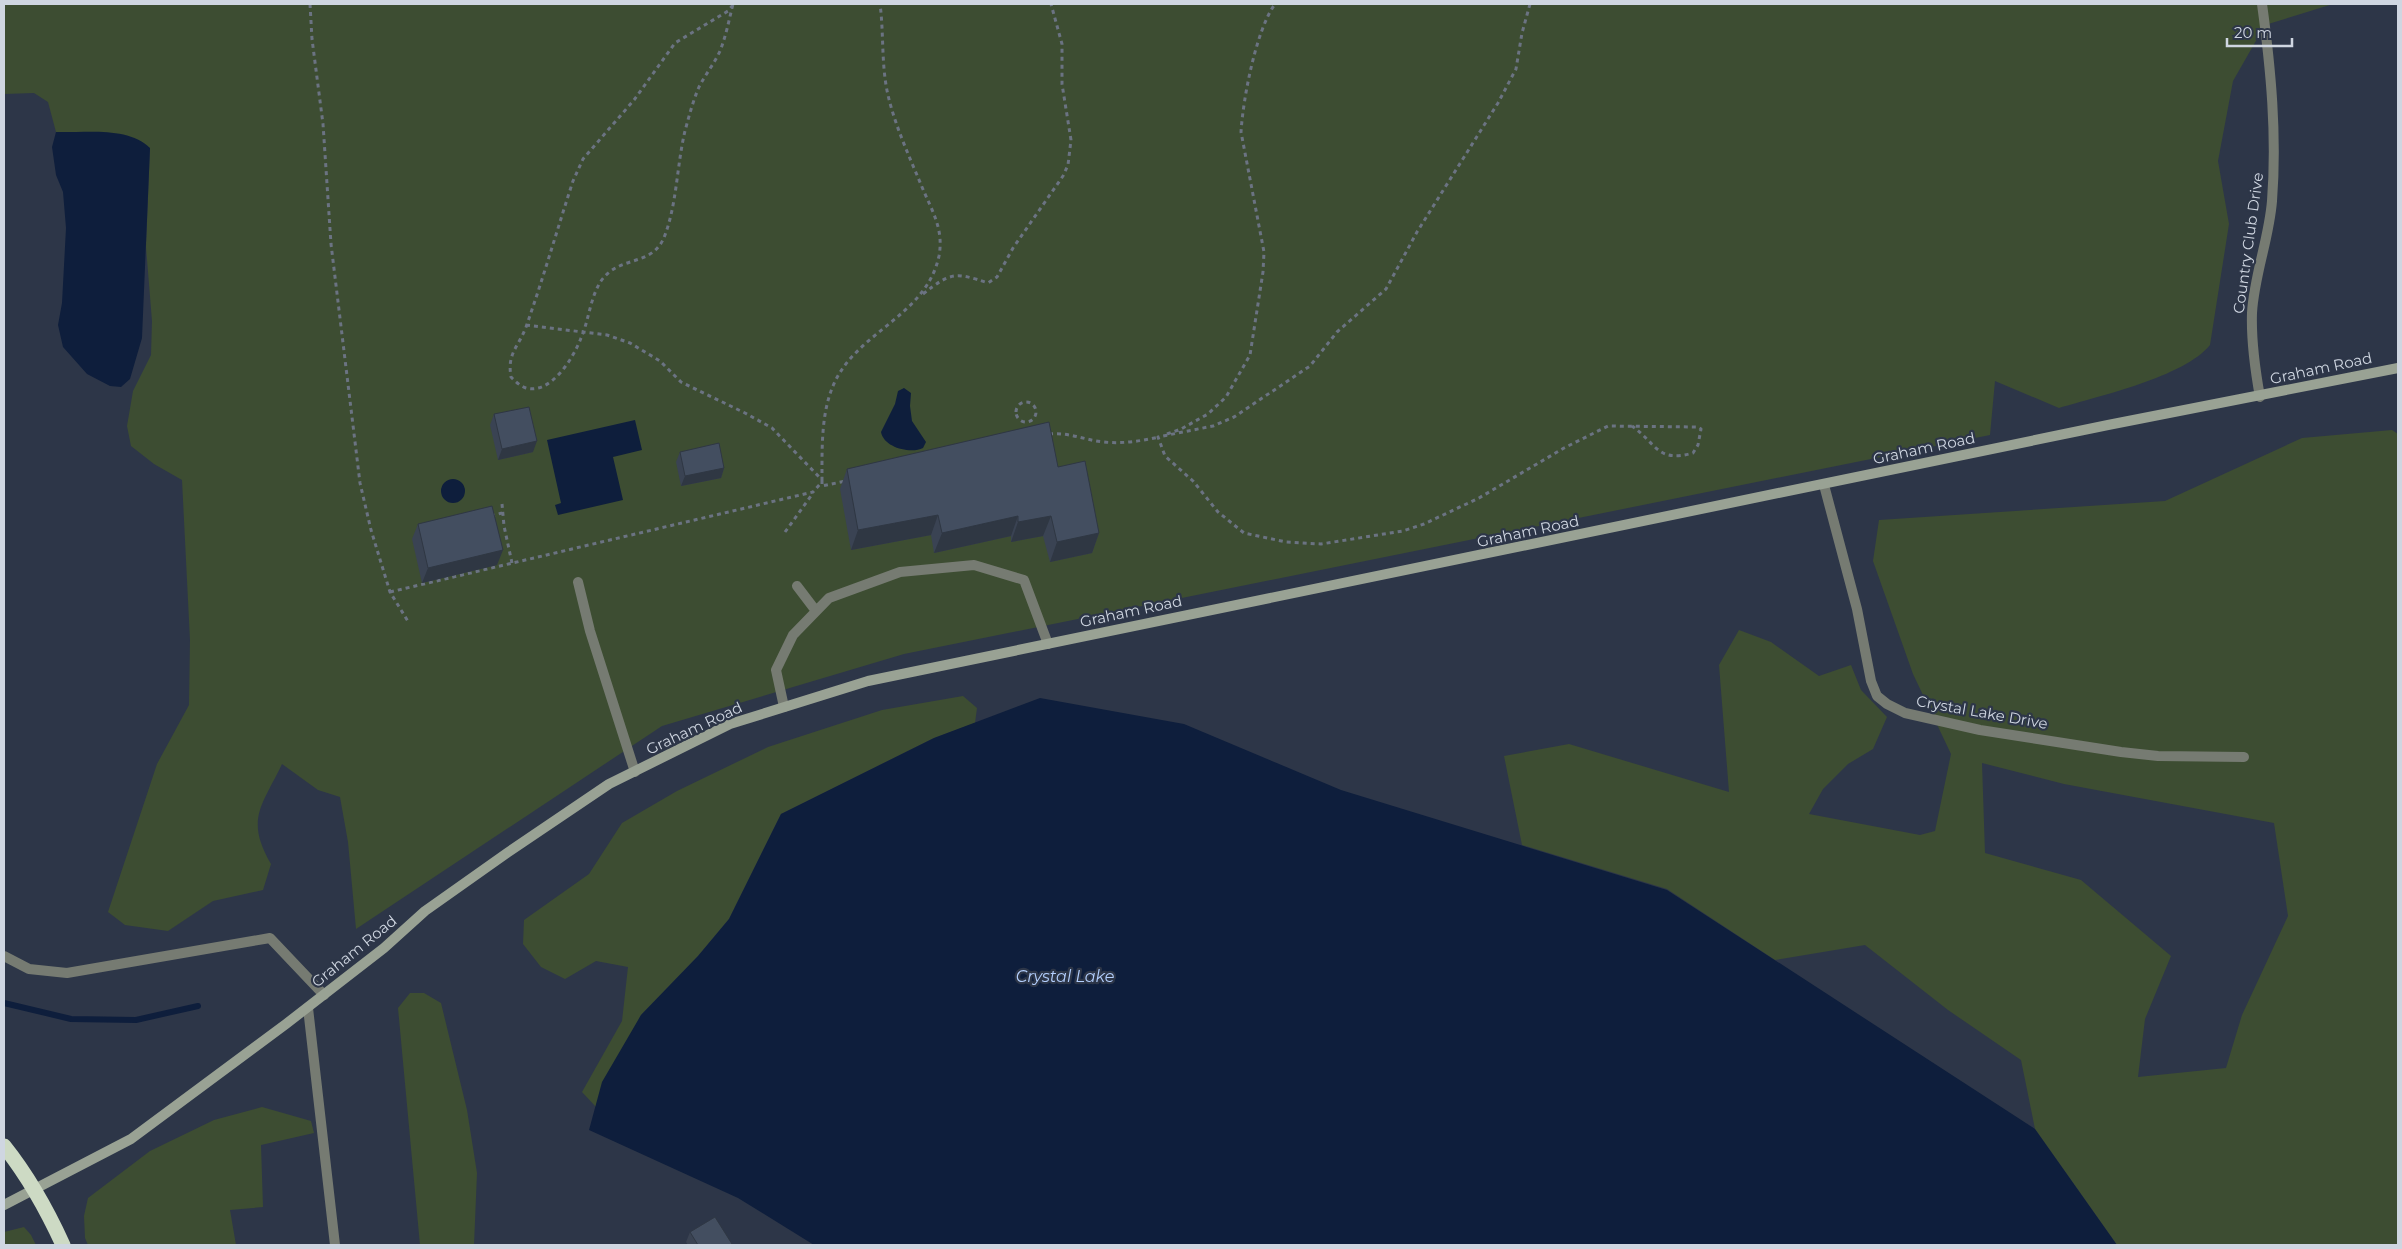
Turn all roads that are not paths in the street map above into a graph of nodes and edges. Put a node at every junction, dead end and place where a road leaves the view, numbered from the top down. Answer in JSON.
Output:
{"nodes":[{"id":1,"x":2262,"y":4,"type":"edge"},
{"id":2,"x":2398,"y":368,"type":"edge"},
{"id":3,"x":2260,"y":397,"type":"junction"},
{"id":4,"x":1824,"y":485,"type":"junction"},
{"id":5,"x":578,"y":582,"type":"dead end"},
{"id":6,"x":797,"y":586,"type":"dead end"},
{"id":7,"x":816,"y":611,"type":"junction"},
{"id":8,"x":1048,"y":644,"type":"junction"},
{"id":9,"x":784,"y":707,"type":"junction"},
{"id":10,"x":2244,"y":757,"type":"dead end"},
{"id":11,"x":635,"y":772,"type":"junction"},
{"id":12,"x":4,"y":956,"type":"edge"},
{"id":13,"x":324,"y":995,"type":"junction"},
{"id":14,"x":308,"y":1008,"type":"junction"},
{"id":15,"x":4,"y":1146,"type":"edge"},
{"id":16,"x":35,"y":1191,"type":"junction"},
{"id":17,"x":4,"y":1206,"type":"edge"},
{"id":18,"x":62,"y":1245,"type":"edge"},
{"id":19,"x":335,"y":1245,"type":"edge"}],
"edges":[{"from":1,"to":3,"type":"street","name":"Country Club Drive"},
{"from":2,"to":3,"type":"main road","name":"Graham Road"},
{"from":3,"to":4,"type":"main road","name":"Graham Road"},
{"from":4,"to":8,"type":"main road","name":"Graham Road"},
{"from":4,"to":10,"type":"street","name":"Crystal Lake Drive"},
{"from":5,"to":11,"type":"street"},
{"from":6,"to":7,"type":"street"},
{"from":7,"to":8,"type":"street"},
{"from":7,"to":9,"type":"street"},
{"from":8,"to":9,"type":"main road","name":"Graham Road"},
{"from":9,"to":11,"type":"main road","name":"Graham Road"},
{"from":11,"to":13,"type":"main road","name":"Graham Road"},
{"from":12,"to":13,"type":"street"},
{"from":13,"to":14,"type":"main road","name":"Graham Road"},
{"from":14,"to":16,"type":"main road","name":"Graham Road"},
{"from":14,"to":19,"type":"street"},
{"from":15,"to":16,"type":"highway"},
{"from":16,"to":17,"type":"main road","name":"Graham Road"},
{"from":16,"to":18,"type":"highway"}]}
